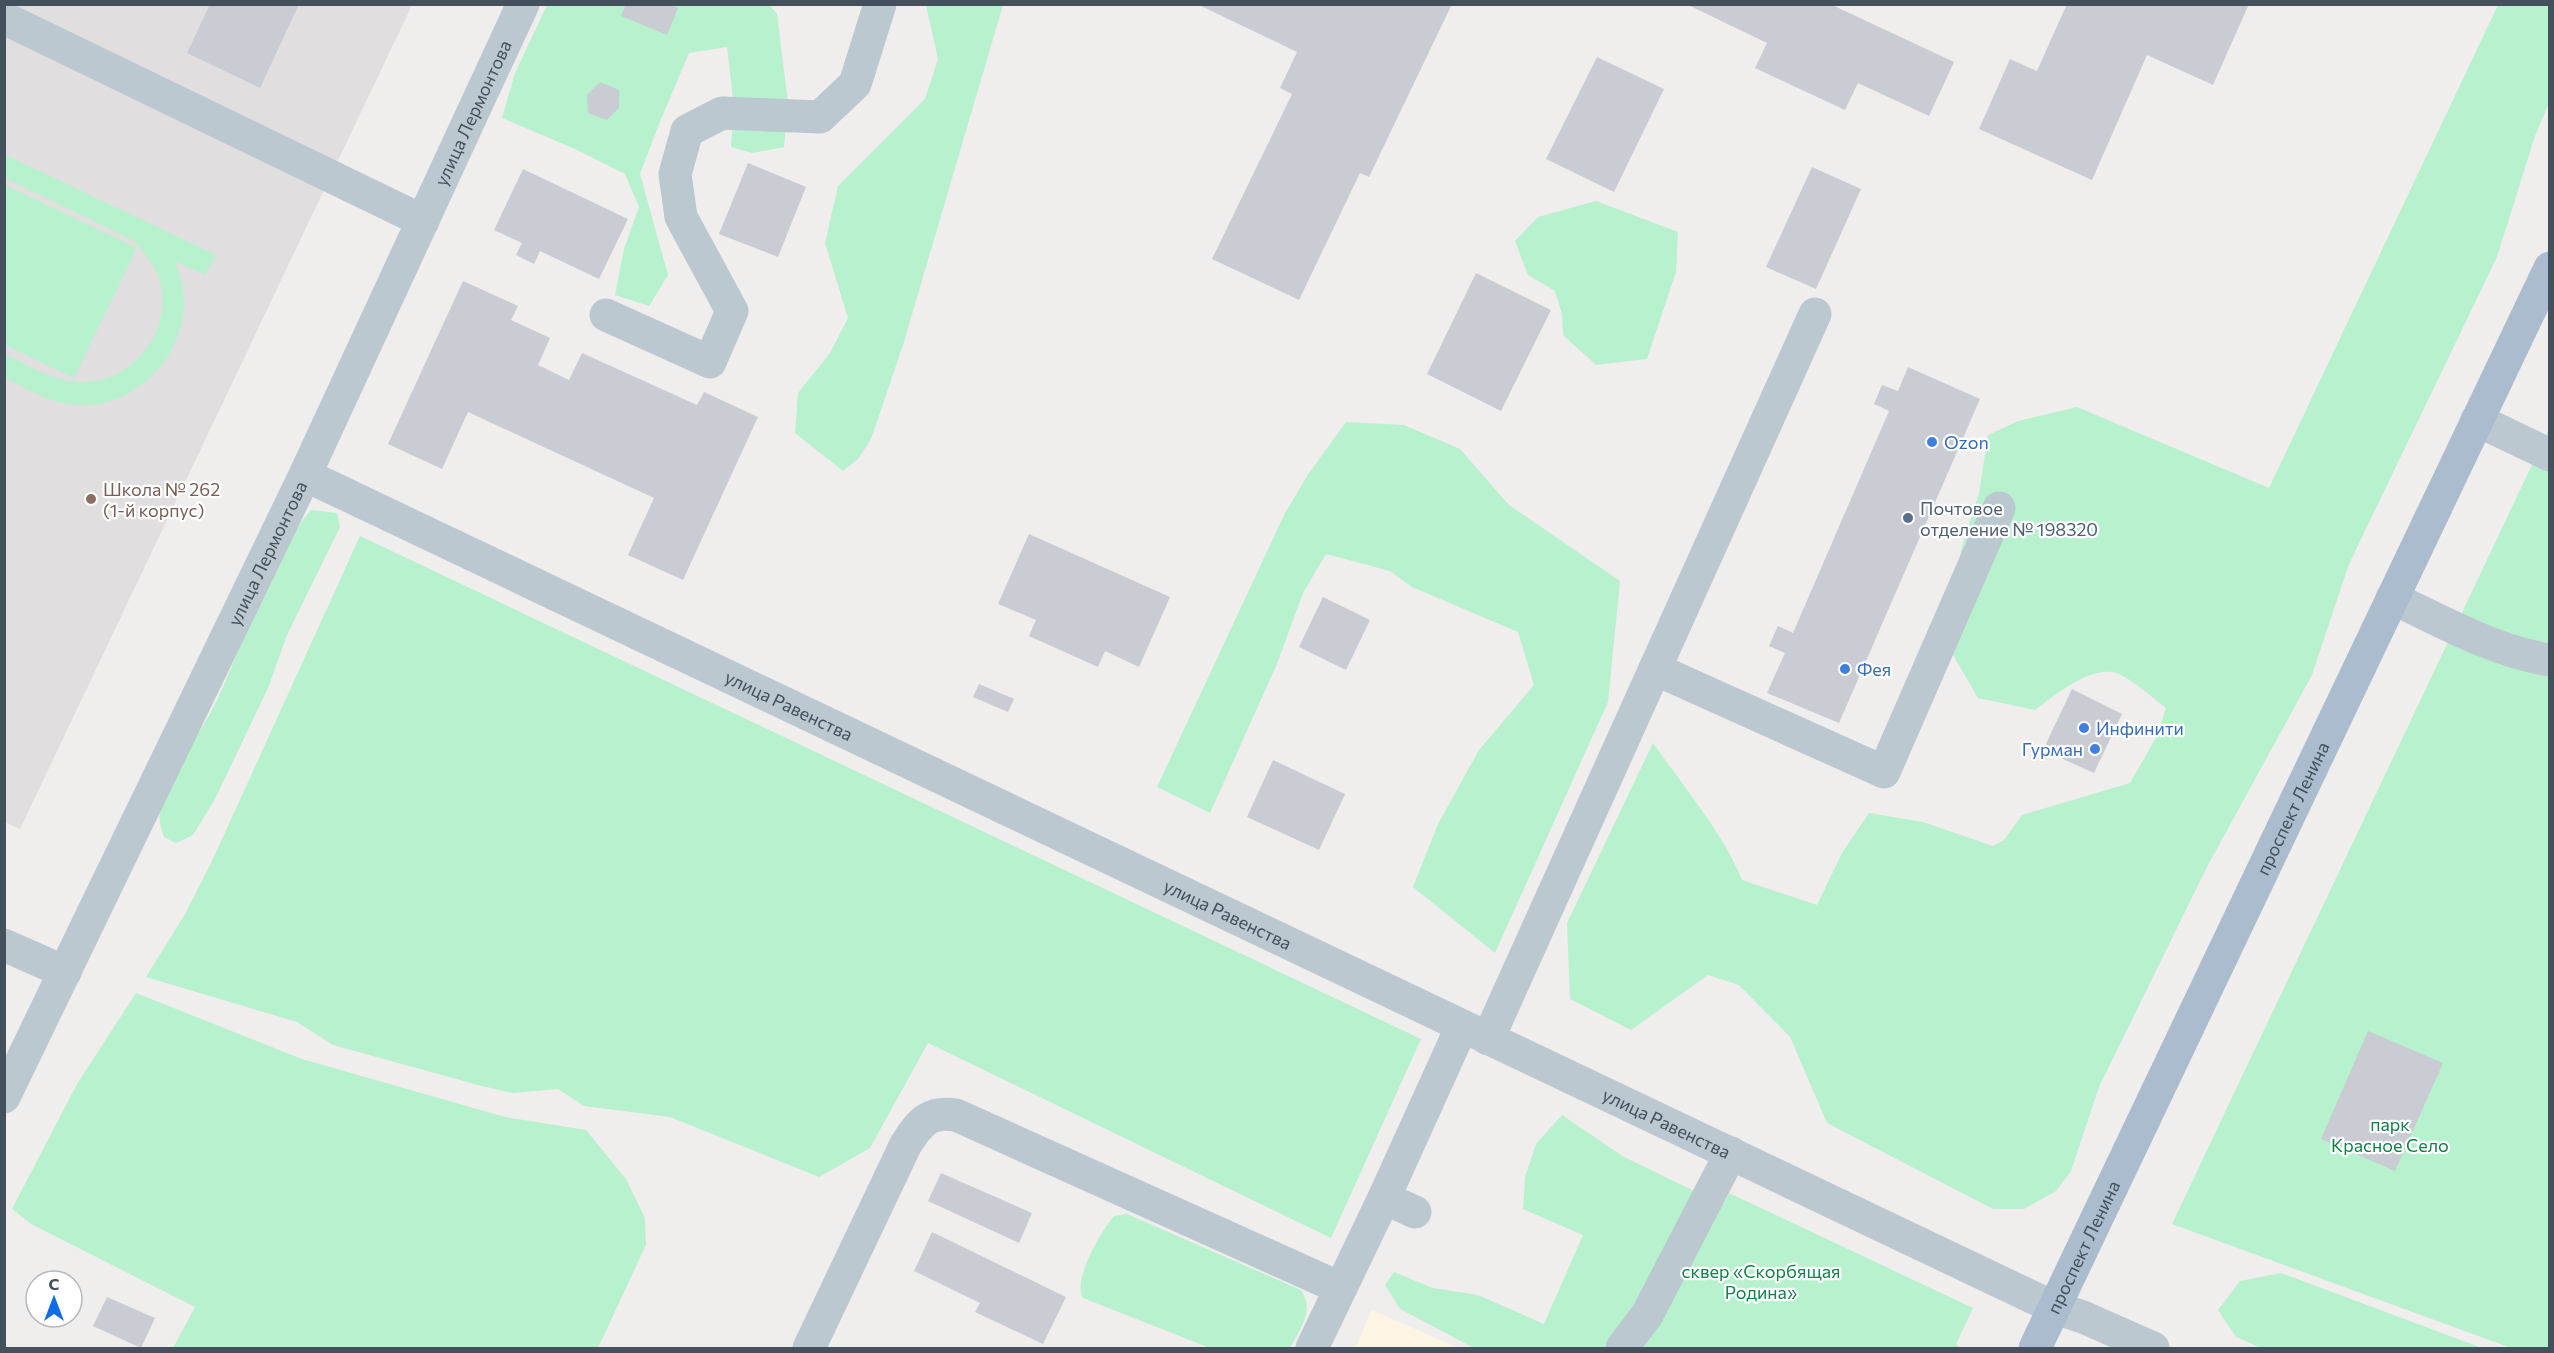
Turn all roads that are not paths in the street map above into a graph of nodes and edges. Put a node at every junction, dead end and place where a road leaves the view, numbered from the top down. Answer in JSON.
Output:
{"nodes":[{"id":1,"x":523,"y":4,"type":"edge"},
{"id":2,"x":880,"y":4,"type":"edge"},
{"id":3,"x":4,"y":18,"type":"edge"},
{"id":4,"x":423,"y":221,"type":"junction"},
{"id":5,"x":2550,"y":268,"type":"edge"},
{"id":6,"x":1815,"y":314,"type":"dead end"},
{"id":7,"x":606,"y":315,"type":"dead end"},
{"id":8,"x":2477,"y":420,"type":"junction"},
{"id":9,"x":2550,"y":455,"type":"edge"},
{"id":10,"x":305,"y":475,"type":"junction"},
{"id":11,"x":1999,"y":508,"type":"dead end"},
{"id":12,"x":2392,"y":598,"type":"junction"},
{"id":13,"x":2550,"y":660,"type":"edge"},
{"id":14,"x":1654,"y":669,"type":"junction"},
{"id":15,"x":4,"y":945,"type":"edge"},
{"id":16,"x":65,"y":972,"type":"junction"},
{"id":17,"x":1475,"y":1032,"type":"junction"},
{"id":18,"x":4,"y":1097,"type":"edge"},
{"id":19,"x":1731,"y":1153,"type":"junction"},
{"id":20,"x":1384,"y":1198,"type":"junction"},
{"id":21,"x":1415,"y":1212,"type":"dead end"},
{"id":22,"x":1340,"y":1288,"type":"junction"},
{"id":23,"x":2055,"y":1308,"type":"junction"},
{"id":24,"x":1320,"y":1346,"type":"edge"},
{"id":25,"x":809,"y":1348,"type":"edge"},
{"id":26,"x":1622,"y":1348,"type":"edge"},
{"id":27,"x":2035,"y":1348,"type":"edge"},
{"id":28,"x":2152,"y":1348,"type":"edge"}],
"edges":[{"from":1,"to":4,"type":"street","name":"улица Лермонтова"},
{"from":2,"to":7,"type":"street"},
{"from":3,"to":4,"type":"street"},
{"from":4,"to":10,"type":"street","name":"улица Лермонтова"},
{"from":5,"to":8,"type":"main road","name":"проспект Ленина"},
{"from":6,"to":14,"type":"street"},
{"from":8,"to":9,"type":"street"},
{"from":8,"to":12,"type":"main road","name":"проспект Ленина"},
{"from":10,"to":16,"type":"street","name":"улица Лермонтова"},
{"from":10,"to":17,"type":"street","name":"улица Равенства"},
{"from":11,"to":14,"type":"street"},
{"from":12,"to":13,"type":"street"},
{"from":12,"to":23,"type":"main road","name":"проспект Ленина"},
{"from":14,"to":17,"type":"street"},
{"from":15,"to":16,"type":"street"},
{"from":16,"to":18,"type":"street","name":"улица Лермонтова"},
{"from":17,"to":19,"type":"street","name":"улица Равенства"},
{"from":17,"to":20,"type":"street"},
{"from":19,"to":23,"type":"street","name":"улица Равенства"},
{"from":19,"to":26,"type":"street"},
{"from":20,"to":21,"type":"street"},
{"from":20,"to":22,"type":"street"},
{"from":22,"to":24,"type":"street"},
{"from":22,"to":25,"type":"street"},
{"from":23,"to":27,"type":"main road","name":"проспект Ленина"},
{"from":23,"to":28,"type":"street","name":"улица Равенства"}]}
